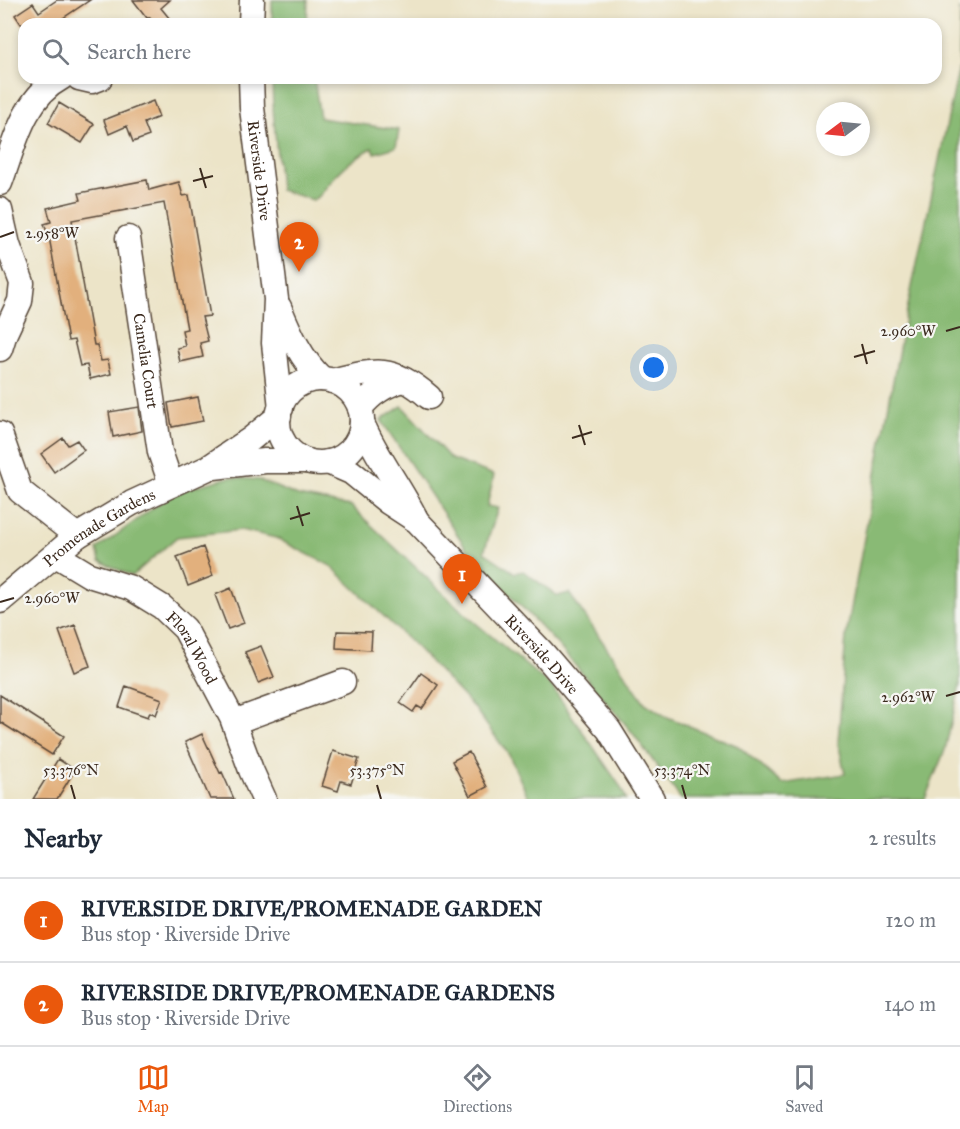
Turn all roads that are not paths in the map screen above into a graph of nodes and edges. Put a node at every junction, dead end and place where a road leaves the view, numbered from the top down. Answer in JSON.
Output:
{"nodes":[{"id":1,"x":252,"y":0,"type":"edge"},
{"id":2,"x":251,"y":18,"type":"edge"},
{"id":3,"x":50,"y":84,"type":"edge"},
{"id":4,"x":251,"y":84,"type":"edge"},
{"id":5,"x":0,"y":183,"type":"edge"},
{"id":6,"x":0,"y":210,"type":"edge"},
{"id":7,"x":128,"y":238,"type":"dead end"},
{"id":8,"x":7,"y":262,"type":"edge"},
{"id":9,"x":276,"y":299,"type":"junction"},
{"id":10,"x":0,"y":349,"type":"edge"},
{"id":11,"x":327,"y":380,"type":"junction"},
{"id":12,"x":404,"y":380,"type":"junction"},
{"id":13,"x":429,"y":397,"type":"dead end"},
{"id":14,"x":280,"y":412,"type":"junction"},
{"id":15,"x":361,"y":416,"type":"junction"},
{"id":16,"x":0,"y":434,"type":"edge"},
{"id":17,"x":318,"y":462,"type":"junction"},
{"id":18,"x":208,"y":468,"type":"junction"},
{"id":19,"x":171,"y":484,"type":"junction"},
{"id":20,"x":417,"y":521,"type":"junction"},
{"id":21,"x":77,"y":536,"type":"junction"},
{"id":22,"x":56,"y":555,"type":"junction"},
{"id":23,"x":0,"y":601,"type":"edge"},
{"id":24,"x":344,"y":682,"type":"dead end"},
{"id":25,"x":234,"y":722,"type":"junction"},
{"id":26,"x":264,"y":799,"type":"edge"},
{"id":27,"x":652,"y":799,"type":"edge"}],
"edges":[{"from":1,"to":2,"type":"street"},
{"from":3,"to":5,"type":"street"},
{"from":4,"to":9,"type":"street","name":"Riverside Drive"},
{"from":6,"to":8,"type":"street"},
{"from":7,"to":19,"type":"street","name":"Camelia Court"},
{"from":8,"to":10,"type":"street"},
{"from":9,"to":11,"type":"street","name":"Riverside Drive"},
{"from":9,"to":14,"type":"street","name":"Riverside Drive"},
{"from":11,"to":12,"type":"street"},
{"from":11,"to":14,"type":"street"},
{"from":11,"to":15,"type":"street"},
{"from":12,"to":13,"type":"street"},
{"from":12,"to":15,"type":"street"},
{"from":14,"to":17,"type":"street"},
{"from":14,"to":18,"type":"street","name":"Promenade Gardens"},
{"from":15,"to":17,"type":"street"},
{"from":15,"to":20,"type":"street","name":"Riverside Drive"},
{"from":16,"to":21,"type":"street"},
{"from":17,"to":18,"type":"street","name":"Promenade Gardens"},
{"from":17,"to":20,"type":"street","name":"Riverside Drive"},
{"from":18,"to":19,"type":"street","name":"Promenade Gardens"},
{"from":19,"to":21,"type":"street","name":"Promenade Gardens"},
{"from":20,"to":27,"type":"street","name":"Riverside Drive"},
{"from":21,"to":22,"type":"street","name":"Promenade Gardens"},
{"from":22,"to":23,"type":"street","name":"Promenade Gardens"},
{"from":22,"to":25,"type":"street","name":"Floral Wood"},
{"from":24,"to":25,"type":"street"},
{"from":25,"to":26,"type":"street","name":"Floral Wood"}]}
